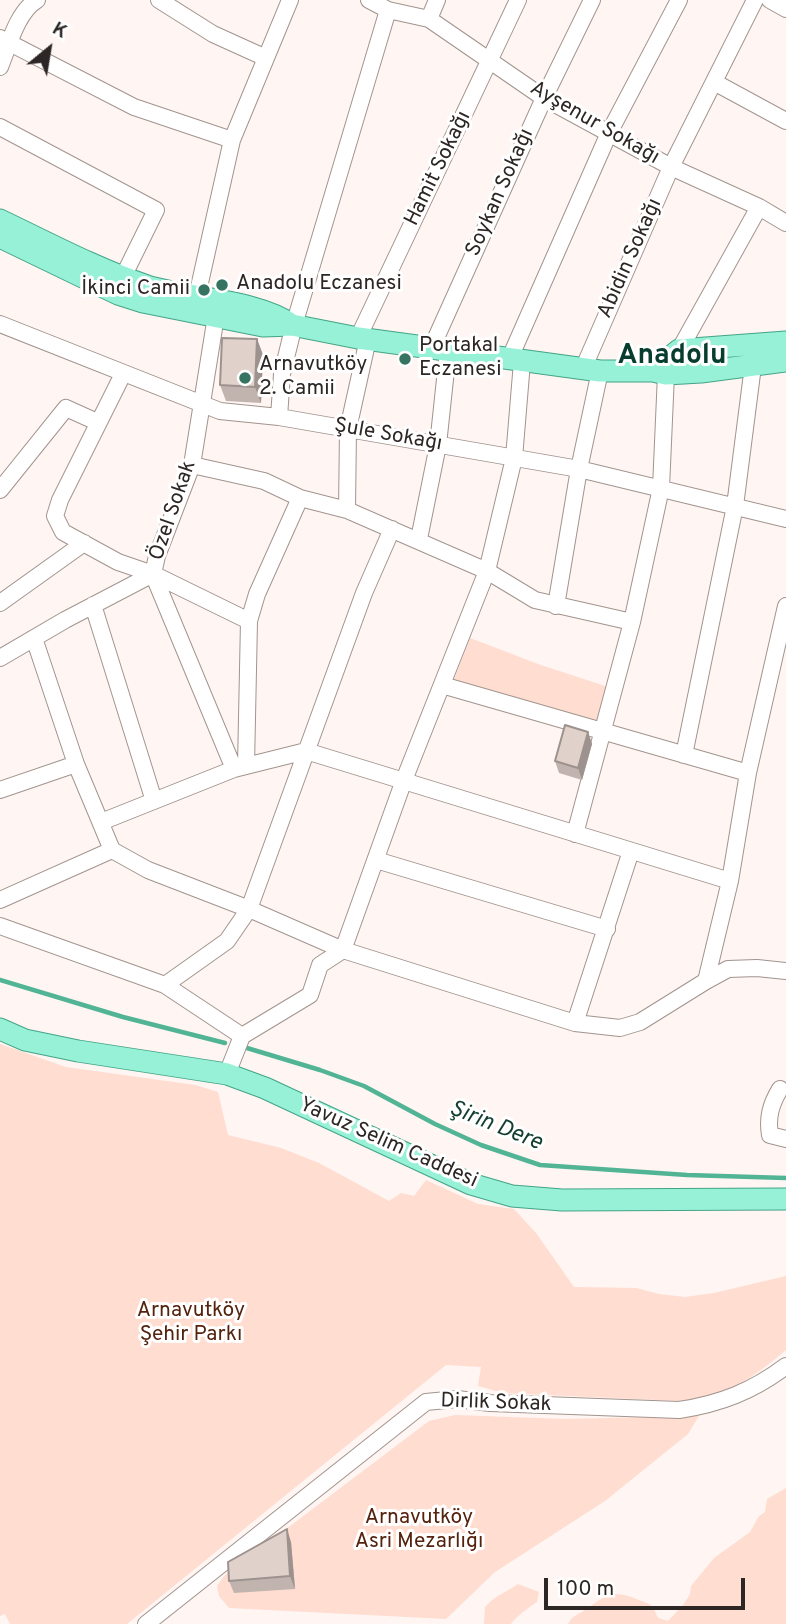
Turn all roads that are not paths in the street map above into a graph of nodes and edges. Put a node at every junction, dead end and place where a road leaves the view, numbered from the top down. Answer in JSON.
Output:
{"nodes":[{"id":1,"x":37,"y":0,"type":"edge"},
{"id":2,"x":159,"y":0,"type":"edge"},
{"id":3,"x":290,"y":0,"type":"edge"},
{"id":4,"x":369,"y":0,"type":"edge"},
{"id":5,"x":437,"y":0,"type":"edge"},
{"id":6,"x":518,"y":0,"type":"edge"},
{"id":7,"x":592,"y":0,"type":"edge"},
{"id":8,"x":679,"y":0,"type":"edge"},
{"id":9,"x":755,"y":0,"type":"edge"},
{"id":10,"x":770,"y":0,"type":"edge"},
{"id":11,"x":786,"y":9,"type":"edge"},
{"id":12,"x":388,"y":10,"type":"junction"},
{"id":13,"x":429,"y":19,"type":"junction"},
{"id":14,"x":5,"y":40,"type":"edge"},
{"id":15,"x":266,"y":58,"type":"junction"},
{"id":16,"x":491,"y":61,"type":"junction"},
{"id":17,"x":0,"y":67,"type":"edge"},
{"id":18,"x":714,"y":82,"type":"junction"},
{"id":19,"x":544,"y":98,"type":"junction"},
{"id":20,"x":786,"y":121,"type":"edge"},
{"id":21,"x":0,"y":127,"type":"edge"},
{"id":22,"x":609,"y":134,"type":"junction"},
{"id":23,"x":232,"y":140,"type":"junction"},
{"id":24,"x":671,"y":167,"type":"junction"},
{"id":25,"x":759,"y":207,"type":"junction"},
{"id":26,"x":0,"y":220,"type":"edge"},
{"id":27,"x":786,"y":223,"type":"edge"},
{"id":28,"x":0,"y":237,"type":"edge"},
{"id":29,"x":123,"y":277,"type":"junction"},
{"id":30,"x":197,"y":296,"type":"junction"},
{"id":31,"x":216,"y":316,"type":"junction"},
{"id":32,"x":0,"y":324,"type":"edge"},
{"id":33,"x":293,"y":325,"type":"junction"},
{"id":34,"x":363,"y":339,"type":"junction"},
{"id":35,"x":786,"y":342,"type":"edge"},
{"id":36,"x":440,"y":350,"type":"junction"},
{"id":37,"x":679,"y":350,"type":"junction"},
{"id":38,"x":515,"y":361,"type":"junction"},
{"id":39,"x":786,"y":361,"type":"edge"},
{"id":40,"x":753,"y":366,"type":"junction"},
{"id":41,"x":591,"y":370,"type":"junction"},
{"id":42,"x":659,"y":372,"type":"junction"},
{"id":43,"x":123,"y":374,"type":"junction"},
{"id":44,"x":203,"y":404,"type":"junction"},
{"id":45,"x":279,"y":417,"type":"junction"},
{"id":46,"x":97,"y":422,"type":"junction"},
{"id":47,"x":348,"y":429,"type":"junction"},
{"id":48,"x":438,"y":445,"type":"junction"},
{"id":49,"x":514,"y":458,"type":"junction"},
{"id":50,"x":192,"y":465,"type":"junction"},
{"id":51,"x":579,"y":469,"type":"junction"},
{"id":52,"x":661,"y":488,"type":"junction"},
{"id":53,"x":0,"y":490,"type":"edge"},
{"id":54,"x":300,"y":498,"type":"junction"},
{"id":55,"x":735,"y":506,"type":"junction"},
{"id":56,"x":347,"y":510,"type":"junction"},
{"id":57,"x":786,"y":519,"type":"edge"},
{"id":58,"x":392,"y":529,"type":"junction"},
{"id":59,"x":419,"y":539,"type":"junction"},
{"id":60,"x":84,"y":542,"type":"junction"},
{"id":61,"x":487,"y":571,"type":"junction"},
{"id":62,"x":153,"y":574,"type":"junction"},
{"id":63,"x":0,"y":603,"type":"edge"},
{"id":64,"x":93,"y":605,"type":"junction"},
{"id":65,"x":556,"y":606,"type":"junction"},
{"id":66,"x":786,"y":606,"type":"edge"},
{"id":67,"x":249,"y":621,"type":"junction"},
{"id":68,"x":632,"y":622,"type":"junction"},
{"id":69,"x":34,"y":638,"type":"junction"},
{"id":70,"x":0,"y":658,"type":"edge"},
{"id":71,"x":442,"y":685,"type":"junction"},
{"id":72,"x":604,"y":733,"type":"junction"},
{"id":73,"x":306,"y":751,"type":"junction"},
{"id":74,"x":684,"y":755,"type":"junction"},
{"id":75,"x":76,"y":764,"type":"junction"},
{"id":76,"x":240,"y":768,"type":"junction"},
{"id":77,"x":748,"y":773,"type":"junction"},
{"id":78,"x":404,"y":780,"type":"junction"},
{"id":79,"x":0,"y":790,"type":"edge"},
{"id":80,"x":153,"y":802,"type":"junction"},
{"id":81,"x":101,"y":822,"type":"junction"},
{"id":82,"x":575,"y":834,"type":"junction"},
{"id":83,"x":112,"y":850,"type":"junction"},
{"id":84,"x":631,"y":851,"type":"junction"},
{"id":85,"x":376,"y":860,"type":"junction"},
{"id":86,"x":730,"y":881,"type":"junction"},
{"id":87,"x":0,"y":900,"type":"edge"},
{"id":88,"x":249,"y":909,"type":"junction"},
{"id":89,"x":0,"y":926,"type":"edge"},
{"id":90,"x":607,"y":929,"type":"junction"},
{"id":91,"x":343,"y":950,"type":"junction"},
{"id":92,"x":786,"y":971,"type":"edge"},
{"id":93,"x":706,"y":981,"type":"junction"},
{"id":94,"x":164,"y":985,"type":"junction"},
{"id":95,"x":575,"y":1023,"type":"junction"},
{"id":96,"x":0,"y":1029,"type":"edge"},
{"id":97,"x":242,"y":1036,"type":"junction"},
{"id":98,"x":227,"y":1074,"type":"junction"},
{"id":99,"x":780,"y":1088,"type":"dead end"},
{"id":100,"x":786,"y":1139,"type":"edge"},
{"id":101,"x":786,"y":1199,"type":"edge"},
{"id":102,"x":786,"y":1366,"type":"edge"},
{"id":103,"x":146,"y":1624,"type":"edge"}],
"edges":[{"from":1,"to":14,"type":"street"},
{"from":2,"to":15,"type":"street"},
{"from":3,"to":15,"type":"street"},
{"from":4,"to":12,"type":"street"},
{"from":5,"to":13,"type":"street"},
{"from":6,"to":16,"type":"street","name":"Hamit Sokağı"},
{"from":7,"to":19,"type":"street","name":"Soykan Sokağı"},
{"from":8,"to":22,"type":"street"},
{"from":9,"to":18,"type":"street","name":"Abidin Sokağı"},
{"from":10,"to":11,"type":"street"},
{"from":12,"to":13,"type":"street"},
{"from":12,"to":33,"type":"street"},
{"from":13,"to":16,"type":"street","name":"Ayşenur Sokağı"},
{"from":14,"to":17,"type":"street"},
{"from":14,"to":23,"type":"street"},
{"from":15,"to":23,"type":"street"},
{"from":16,"to":19,"type":"street","name":"Ayşenur Sokağı"},
{"from":16,"to":34,"type":"street","name":"Hamit Sokağı"},
{"from":18,"to":20,"type":"street"},
{"from":18,"to":24,"type":"street","name":"Abidin Sokağı"},
{"from":19,"to":22,"type":"street","name":"Ayşenur Sokağı"},
{"from":19,"to":36,"type":"street","name":"Soykan Sokağı"},
{"from":21,"to":29,"type":"street"},
{"from":22,"to":24,"type":"street","name":"Ayşenur Sokağı"},
{"from":22,"to":38,"type":"street"},
{"from":23,"to":30,"type":"street"},
{"from":24,"to":25,"type":"street","name":"Ayşenur Sokağı"},
{"from":24,"to":41,"type":"street","name":"Abidin Sokağı"},
{"from":25,"to":27,"type":"street","name":"Ayşenur Sokağı"},
{"from":25,"to":37,"type":"street"},
{"from":26,"to":29,"type":"main road"},
{"from":28,"to":31,"type":"main road"},
{"from":29,"to":30,"type":"main road"},
{"from":30,"to":33,"type":"main road"},
{"from":31,"to":33,"type":"main road"},
{"from":31,"to":44,"type":"street","name":"Özel Sokak"},
{"from":32,"to":43,"type":"street","name":"Şule Sokağı"},
{"from":33,"to":34,"type":"main road"},
{"from":33,"to":45,"type":"street"},
{"from":34,"to":36,"type":"main road"},
{"from":34,"to":47,"type":"street","name":"Hamit Sokağı"},
{"from":35,"to":37,"type":"main road"},
{"from":36,"to":38,"type":"main road"},
{"from":36,"to":48,"type":"street","name":"Soykan Sokağı"},
{"from":37,"to":42,"type":"main road"},
{"from":38,"to":41,"type":"main road"},
{"from":38,"to":49,"type":"street"},
{"from":39,"to":40,"type":"main road"},
{"from":40,"to":42,"type":"main road"},
{"from":40,"to":55,"type":"street"},
{"from":41,"to":42,"type":"main road"},
{"from":41,"to":51,"type":"street","name":"Abidin Sokağı"},
{"from":42,"to":52,"type":"street"},
{"from":43,"to":44,"type":"street","name":"Şule Sokağı"},
{"from":43,"to":46,"type":"street"},
{"from":44,"to":45,"type":"street","name":"Şule Sokağı"},
{"from":44,"to":50,"type":"street","name":"Özel Sokak"},
{"from":45,"to":47,"type":"street","name":"Şule Sokağı"},
{"from":46,"to":53,"type":"street"},
{"from":46,"to":60,"type":"street"},
{"from":47,"to":48,"type":"street","name":"Şule Sokağı"},
{"from":47,"to":56,"type":"street","name":"Hamit Sokağı"},
{"from":48,"to":49,"type":"street","name":"Şule Sokağı"},
{"from":48,"to":59,"type":"street","name":"Soykan Sokağı"},
{"from":49,"to":51,"type":"street","name":"Şule Sokağı"},
{"from":49,"to":61,"type":"street"},
{"from":50,"to":54,"type":"street"},
{"from":50,"to":62,"type":"street","name":"Özel Sokak"},
{"from":51,"to":52,"type":"street","name":"Şule Sokağı"},
{"from":51,"to":65,"type":"street","name":"Abidin Sokağı"},
{"from":52,"to":55,"type":"street","name":"Şule Sokağı"},
{"from":52,"to":68,"type":"street"},
{"from":54,"to":56,"type":"street"},
{"from":54,"to":67,"type":"street"},
{"from":55,"to":57,"type":"street","name":"Şule Sokağı"},
{"from":55,"to":74,"type":"street"},
{"from":56,"to":58,"type":"street"},
{"from":58,"to":59,"type":"street"},
{"from":58,"to":73,"type":"street"},
{"from":59,"to":61,"type":"street"},
{"from":60,"to":62,"type":"street"},
{"from":60,"to":63,"type":"street"},
{"from":61,"to":65,"type":"street"},
{"from":61,"to":71,"type":"street"},
{"from":62,"to":64,"type":"street","name":"Özel Sokak"},
{"from":62,"to":67,"type":"street"},
{"from":62,"to":76,"type":"street"},
{"from":64,"to":69,"type":"street","name":"Özel Sokak"},
{"from":64,"to":80,"type":"street"},
{"from":65,"to":68,"type":"street"},
{"from":66,"to":77,"type":"street"},
{"from":67,"to":76,"type":"street"},
{"from":68,"to":72,"type":"street"},
{"from":69,"to":70,"type":"street","name":"Özel Sokak"},
{"from":69,"to":75,"type":"street"},
{"from":71,"to":72,"type":"street"},
{"from":71,"to":78,"type":"street"},
{"from":72,"to":74,"type":"street"},
{"from":72,"to":82,"type":"street"},
{"from":73,"to":76,"type":"street"},
{"from":73,"to":78,"type":"street"},
{"from":73,"to":88,"type":"street"},
{"from":74,"to":77,"type":"street"},
{"from":75,"to":79,"type":"street"},
{"from":75,"to":81,"type":"street"},
{"from":76,"to":80,"type":"street"},
{"from":77,"to":86,"type":"street"},
{"from":78,"to":82,"type":"street"},
{"from":78,"to":85,"type":"street"},
{"from":80,"to":81,"type":"street"},
{"from":81,"to":83,"type":"street"},
{"from":82,"to":84,"type":"street"},
{"from":83,"to":87,"type":"street"},
{"from":83,"to":88,"type":"street"},
{"from":84,"to":86,"type":"street"},
{"from":84,"to":90,"type":"street"},
{"from":85,"to":90,"type":"street"},
{"from":85,"to":91,"type":"street"},
{"from":86,"to":93,"type":"street"},
{"from":88,"to":91,"type":"street"},
{"from":88,"to":94,"type":"street"},
{"from":89,"to":94,"type":"street"},
{"from":90,"to":95,"type":"street"},
{"from":91,"to":95,"type":"street"},
{"from":91,"to":97,"type":"street"},
{"from":92,"to":93,"type":"street"},
{"from":93,"to":95,"type":"street"},
{"from":94,"to":97,"type":"street"},
{"from":96,"to":98,"type":"main road","name":"Yavuz Selim Caddesi"},
{"from":97,"to":98,"type":"street"},
{"from":98,"to":101,"type":"main road","name":"Yavuz Selim Caddesi"},
{"from":99,"to":100,"type":"street"},
{"from":102,"to":103,"type":"street","name":"Dirlik Sokak"}]}
